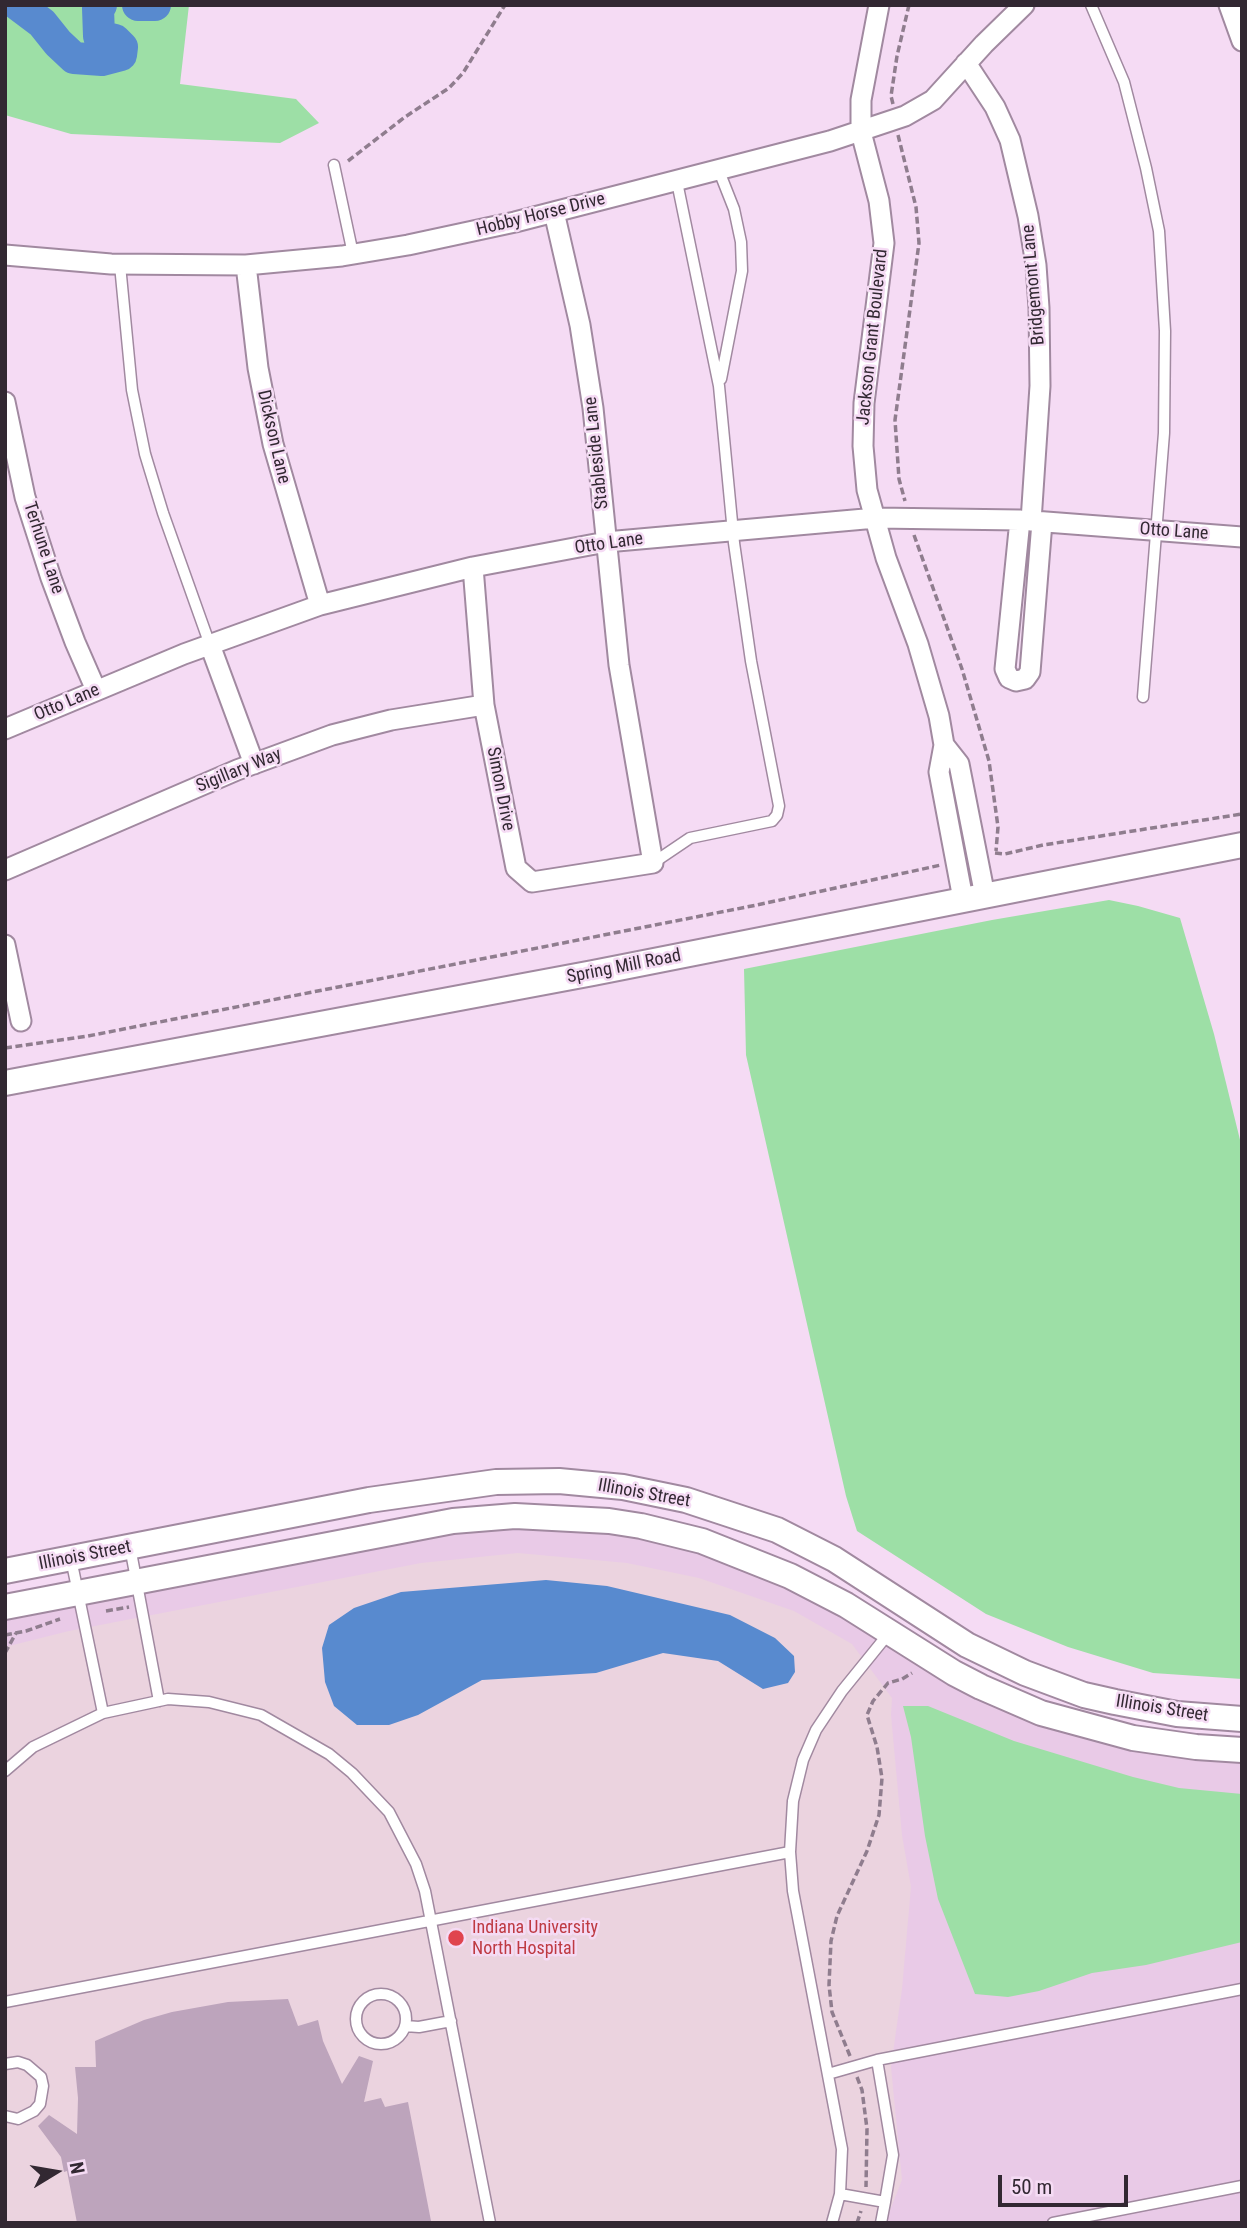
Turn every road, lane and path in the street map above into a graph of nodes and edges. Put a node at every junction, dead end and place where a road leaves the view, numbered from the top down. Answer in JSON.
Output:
{"nodes":[{"id":1,"x":505,"y":5,"type":"edge"},
{"id":2,"x":879,"y":5,"type":"edge"},
{"id":3,"x":909,"y":5,"type":"edge"},
{"id":4,"x":1024,"y":5,"type":"edge"},
{"id":5,"x":1091,"y":5,"type":"edge"},
{"id":6,"x":1229,"y":5,"type":"edge"},
{"id":7,"x":1242,"y":41,"type":"edge"},
{"id":8,"x":966,"y":63,"type":"junction"},
{"id":9,"x":895,"y":120,"type":"junction"},
{"id":10,"x":861,"y":132,"type":"junction"},
{"id":11,"x":348,"y":161,"type":"dead end"},
{"id":12,"x":334,"y":165,"type":"dead end"},
{"id":13,"x":719,"y":171,"type":"junction"},
{"id":14,"x":677,"y":181,"type":"junction"},
{"id":15,"x":554,"y":212,"type":"junction"},
{"id":16,"x":353,"y":254,"type":"junction"},
{"id":17,"x":5,"y":255,"type":"edge"},
{"id":18,"x":120,"y":264,"type":"junction"},
{"id":19,"x":246,"y":265,"type":"junction"},
{"id":20,"x":719,"y":386,"type":"junction"},
{"id":21,"x":5,"y":401,"type":"edge"},
{"id":22,"x":876,"y":518,"type":"junction"},
{"id":23,"x":909,"y":519,"type":"junction"},
{"id":24,"x":1031,"y":521,"type":"junction"},
{"id":25,"x":733,"y":530,"type":"junction"},
{"id":26,"x":1156,"y":530,"type":"junction"},
{"id":27,"x":1242,"y":537,"type":"edge"},
{"id":28,"x":606,"y":542,"type":"junction"},
{"id":29,"x":473,"y":567,"type":"junction"},
{"id":30,"x":1027,"y":571,"type":"junction"},
{"id":31,"x":320,"y":605,"type":"junction"},
{"id":32,"x":1009,"y":628,"type":"junction"},
{"id":33,"x":1033,"y":643,"type":"junction"},
{"id":34,"x":210,"y":645,"type":"junction"},
{"id":35,"x":96,"y":690,"type":"junction"},
{"id":36,"x":1143,"y":697,"type":"dead end"},
{"id":37,"x":484,"y":705,"type":"junction"},
{"id":38,"x":5,"y":729,"type":"edge"},
{"id":39,"x":944,"y":745,"type":"junction"},
{"id":40,"x":254,"y":764,"type":"junction"},
{"id":41,"x":1242,"y":814,"type":"edge"},
{"id":42,"x":1242,"y":845,"type":"edge"},
{"id":43,"x":987,"y":853,"type":"junction"},
{"id":44,"x":956,"y":857,"type":"junction"},
{"id":45,"x":653,"y":863,"type":"junction"},
{"id":46,"x":5,"y":870,"type":"edge"},
{"id":47,"x":974,"y":897,"type":"junction"},
{"id":48,"x":5,"y":946,"type":"edge"},
{"id":49,"x":21,"y":1021,"type":"dead end"},
{"id":50,"x":5,"y":1048,"type":"edge"},
{"id":51,"x":5,"y":1083,"type":"edge"},
{"id":52,"x":130,"y":1547,"type":"junction"},
{"id":53,"x":71,"y":1559,"type":"junction"},
{"id":54,"x":5,"y":1571,"type":"edge"},
{"id":55,"x":139,"y":1592,"type":"junction"},
{"id":56,"x":80,"y":1604,"type":"junction"},
{"id":57,"x":5,"y":1607,"type":"edge"},
{"id":58,"x":16,"y":1633,"type":"junction"},
{"id":59,"x":890,"y":1633,"type":"junction"},
{"id":60,"x":5,"y":1635,"type":"edge"},
{"id":61,"x":5,"y":1653,"type":"edge"},
{"id":62,"x":903,"y":1668,"type":"dead end"},
{"id":63,"x":159,"y":1701,"type":"junction"},
{"id":64,"x":103,"y":1713,"type":"junction"},
{"id":65,"x":1242,"y":1719,"type":"edge"},
{"id":66,"x":1242,"y":1750,"type":"edge"},
{"id":67,"x":5,"y":1771,"type":"edge"},
{"id":68,"x":790,"y":1852,"type":"junction"},
{"id":69,"x":431,"y":1919,"type":"junction"},
{"id":70,"x":1242,"y":1989,"type":"edge"},
{"id":71,"x":5,"y":2002,"type":"edge"},
{"id":72,"x":451,"y":2021,"type":"junction"},
{"id":73,"x":405,"y":2026,"type":"junction"},
{"id":74,"x":877,"y":2060,"type":"junction"},
{"id":75,"x":5,"y":2064,"type":"edge"},
{"id":76,"x":853,"y":2065,"type":"junction"},
{"id":77,"x":828,"y":2074,"type":"junction"},
{"id":78,"x":5,"y":2116,"type":"edge"},
{"id":79,"x":1242,"y":2186,"type":"edge"},
{"id":80,"x":840,"y":2194,"type":"junction"},
{"id":81,"x":864,"y":2197,"type":"junction"},
{"id":82,"x":886,"y":2202,"type":"junction"},
{"id":83,"x":490,"y":2223,"type":"edge"},
{"id":84,"x":831,"y":2223,"type":"edge"},
{"id":85,"x":858,"y":2223,"type":"edge"},
{"id":86,"x":881,"y":2223,"type":"edge"},
{"id":87,"x":1053,"y":2223,"type":"edge"}],
"edges":[{"from":1,"to":11,"type":"path"},
{"from":2,"to":10,"type":"street","name":"Jackson Grant Boulevard"},
{"from":3,"to":9,"type":"path"},
{"from":4,"to":8,"type":"street","name":"Hobby Horse Drive"},
{"from":5,"to":26,"type":"lane"},
{"from":6,"to":7,"type":"street"},
{"from":8,"to":9,"type":"street","name":"Hobby Horse Drive"},
{"from":8,"to":24,"type":"street","name":"Bridgemont Lane"},
{"from":9,"to":10,"type":"street","name":"Hobby Horse Drive"},
{"from":9,"to":23,"type":"path"},
{"from":10,"to":13,"type":"street","name":"Hobby Horse Drive"},
{"from":10,"to":22,"type":"street","name":"Jackson Grant Boulevard"},
{"from":12,"to":16,"type":"lane"},
{"from":13,"to":14,"type":"street","name":"Hobby Horse Drive"},
{"from":13,"to":20,"type":"lane"},
{"from":14,"to":15,"type":"street","name":"Hobby Horse Drive"},
{"from":14,"to":20,"type":"lane"},
{"from":15,"to":16,"type":"street","name":"Hobby Horse Drive"},
{"from":15,"to":28,"type":"street","name":"Stableside Lane"},
{"from":16,"to":19,"type":"street","name":"Hobby Horse Drive"},
{"from":17,"to":18,"type":"street","name":"Hobby Horse Drive"},
{"from":18,"to":19,"type":"street","name":"Hobby Horse Drive"},
{"from":18,"to":34,"type":"lane"},
{"from":19,"to":31,"type":"street","name":"Dickson Lane"},
{"from":20,"to":25,"type":"lane"},
{"from":21,"to":35,"type":"street","name":"Terhune Lane"},
{"from":22,"to":23,"type":"street","name":"Otto Lane"},
{"from":22,"to":25,"type":"street","name":"Otto Lane"},
{"from":22,"to":39,"type":"street","name":"Jackson Grant Boulevard"},
{"from":23,"to":24,"type":"street","name":"Otto Lane"},
{"from":23,"to":43,"type":"path"},
{"from":24,"to":26,"type":"street","name":"Otto Lane"},
{"from":24,"to":30,"type":"street","name":"Bridgemont Lane"},
{"from":24,"to":30,"type":"street","name":"Bridgemont Lane"},
{"from":25,"to":28,"type":"street","name":"Otto Lane"},
{"from":25,"to":45,"type":"lane"},
{"from":26,"to":27,"type":"street","name":"Otto Lane"},
{"from":26,"to":36,"type":"lane"},
{"from":28,"to":29,"type":"street","name":"Otto Lane"},
{"from":28,"to":45,"type":"street","name":"Stableside Lane"},
{"from":29,"to":31,"type":"street","name":"Otto Lane"},
{"from":29,"to":37,"type":"street","name":"Simon Drive"},
{"from":30,"to":32,"type":"street","name":"Bridgemont Lane"},
{"from":30,"to":33,"type":"street","name":"Bridgemont Lane"},
{"from":31,"to":34,"type":"street","name":"Otto Lane"},
{"from":32,"to":33,"type":"lane"},
{"from":32,"to":33,"type":"street","name":"Bridgemont Lane"},
{"from":34,"to":35,"type":"street","name":"Otto Lane"},
{"from":34,"to":40,"type":"street"},
{"from":35,"to":38,"type":"street","name":"Otto Lane"},
{"from":37,"to":40,"type":"street","name":"Sigillary Way"},
{"from":37,"to":45,"type":"street","name":"Simon Drive"},
{"from":39,"to":43,"type":"street","name":"Jackson Grant Boulevard"},
{"from":39,"to":44,"type":"street","name":"Jackson Grant Boulevard"},
{"from":40,"to":46,"type":"street","name":"Sigillary Way"},
{"from":41,"to":43,"type":"path"},
{"from":42,"to":47,"type":"street","name":"Spring Mill Road"},
{"from":43,"to":47,"type":"street","name":"Jackson Grant Boulevard"},
{"from":44,"to":47,"type":"street","name":"Jackson Grant Boulevard"},
{"from":44,"to":50,"type":"path"},
{"from":47,"to":51,"type":"street","name":"Spring Mill Road"},
{"from":48,"to":49,"type":"street"},
{"from":52,"to":53,"type":"street","name":"Illinois Street"},
{"from":52,"to":55,"type":"lane"},
{"from":52,"to":65,"type":"street","name":"Illinois Street"},
{"from":53,"to":54,"type":"street","name":"Illinois Street"},
{"from":53,"to":56,"type":"lane"},
{"from":55,"to":56,"type":"street","name":"Illinois Street"},
{"from":55,"to":56,"type":"path"},
{"from":55,"to":59,"type":"street","name":"Illinois Street"},
{"from":55,"to":63,"type":"lane"},
{"from":56,"to":57,"type":"street","name":"Illinois Street"},
{"from":56,"to":58,"type":"path"},
{"from":56,"to":64,"type":"lane"},
{"from":58,"to":60,"type":"path"},
{"from":58,"to":61,"type":"path"},
{"from":59,"to":66,"type":"street","name":"Illinois Street"},
{"from":59,"to":68,"type":"lane"},
{"from":62,"to":76,"type":"path"},
{"from":63,"to":64,"type":"lane"},
{"from":63,"to":69,"type":"lane"},
{"from":64,"to":67,"type":"lane"},
{"from":68,"to":69,"type":"lane"},
{"from":68,"to":77,"type":"lane"},
{"from":69,"to":71,"type":"lane"},
{"from":69,"to":72,"type":"lane"},
{"from":70,"to":74,"type":"lane"},
{"from":72,"to":73,"type":"lane"},
{"from":72,"to":83,"type":"lane"},
{"from":73,"to":73,"type":"lane"},
{"from":74,"to":76,"type":"lane"},
{"from":74,"to":82,"type":"lane"},
{"from":75,"to":78,"type":"lane"},
{"from":76,"to":77,"type":"lane"},
{"from":76,"to":81,"type":"path"},
{"from":77,"to":80,"type":"lane"},
{"from":79,"to":87,"type":"lane"},
{"from":80,"to":81,"type":"lane"},
{"from":80,"to":84,"type":"lane"},
{"from":81,"to":82,"type":"lane"},
{"from":81,"to":85,"type":"path"},
{"from":82,"to":86,"type":"lane"}]}
